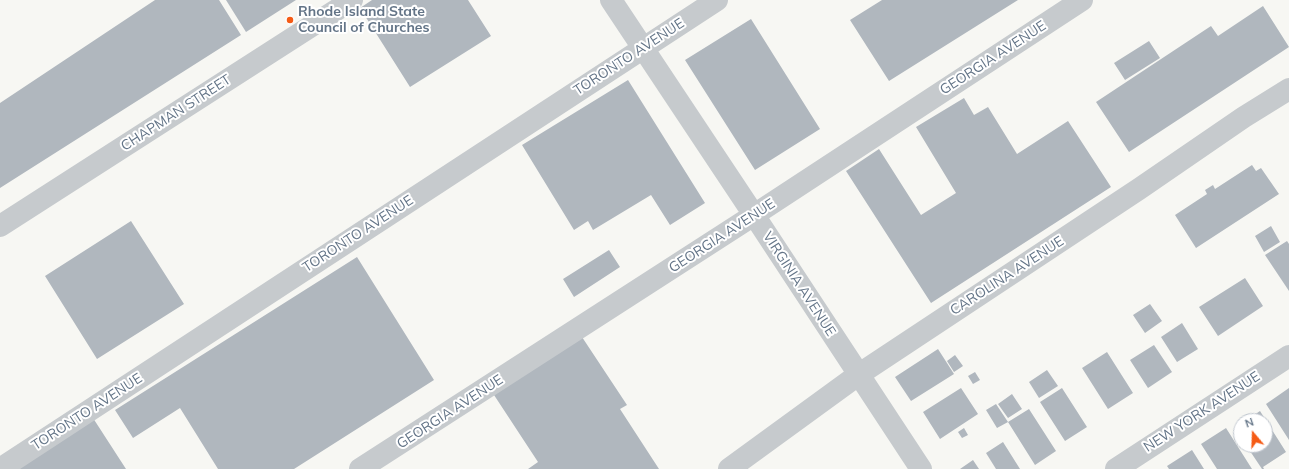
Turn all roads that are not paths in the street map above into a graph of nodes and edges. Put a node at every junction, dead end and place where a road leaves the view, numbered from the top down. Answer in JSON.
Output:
{"nodes":[{"id":1,"x":352,"y":0,"type":"edge"},
{"id":2,"x":611,"y":0,"type":"edge"},
{"id":3,"x":717,"y":0,"type":"edge"},
{"id":4,"x":1082,"y":0,"type":"edge"},
{"id":5,"x":642,"y":48,"type":"junction"},
{"id":6,"x":1289,"y":89,"type":"edge"},
{"id":7,"x":754,"y":215,"type":"junction"},
{"id":8,"x":0,"y":226,"type":"edge"},
{"id":9,"x":1289,"y":356,"type":"edge"},
{"id":10,"x":858,"y":374,"type":"junction"},
{"id":11,"x":0,"y":469,"type":"edge"},
{"id":12,"x":360,"y":469,"type":"edge"},
{"id":13,"x":729,"y":469,"type":"edge"},
{"id":14,"x":921,"y":469,"type":"edge"},
{"id":15,"x":1116,"y":469,"type":"edge"}],
"edges":[{"from":1,"to":8,"type":"street","name":"CHAPMAN STREET"},
{"from":2,"to":5,"type":"street","name":"VIRGINIA AVENUE"},
{"from":3,"to":5,"type":"street","name":"TORONTO AVENUE"},
{"from":4,"to":7,"type":"street","name":"GEORGIA AVENUE"},
{"from":5,"to":7,"type":"street","name":"VIRGINIA AVENUE"},
{"from":5,"to":11,"type":"street","name":"TORONTO AVENUE"},
{"from":6,"to":10,"type":"street","name":"CAROLINA AVENUE"},
{"from":7,"to":10,"type":"street","name":"VIRGINIA AVENUE"},
{"from":7,"to":12,"type":"street","name":"GEORGIA AVENUE"},
{"from":9,"to":15,"type":"street","name":"NEW YORK AVENUE"},
{"from":10,"to":13,"type":"street","name":"CAROLINA AVENUE"},
{"from":10,"to":14,"type":"street","name":"VIRGINIA AVENUE"}]}
